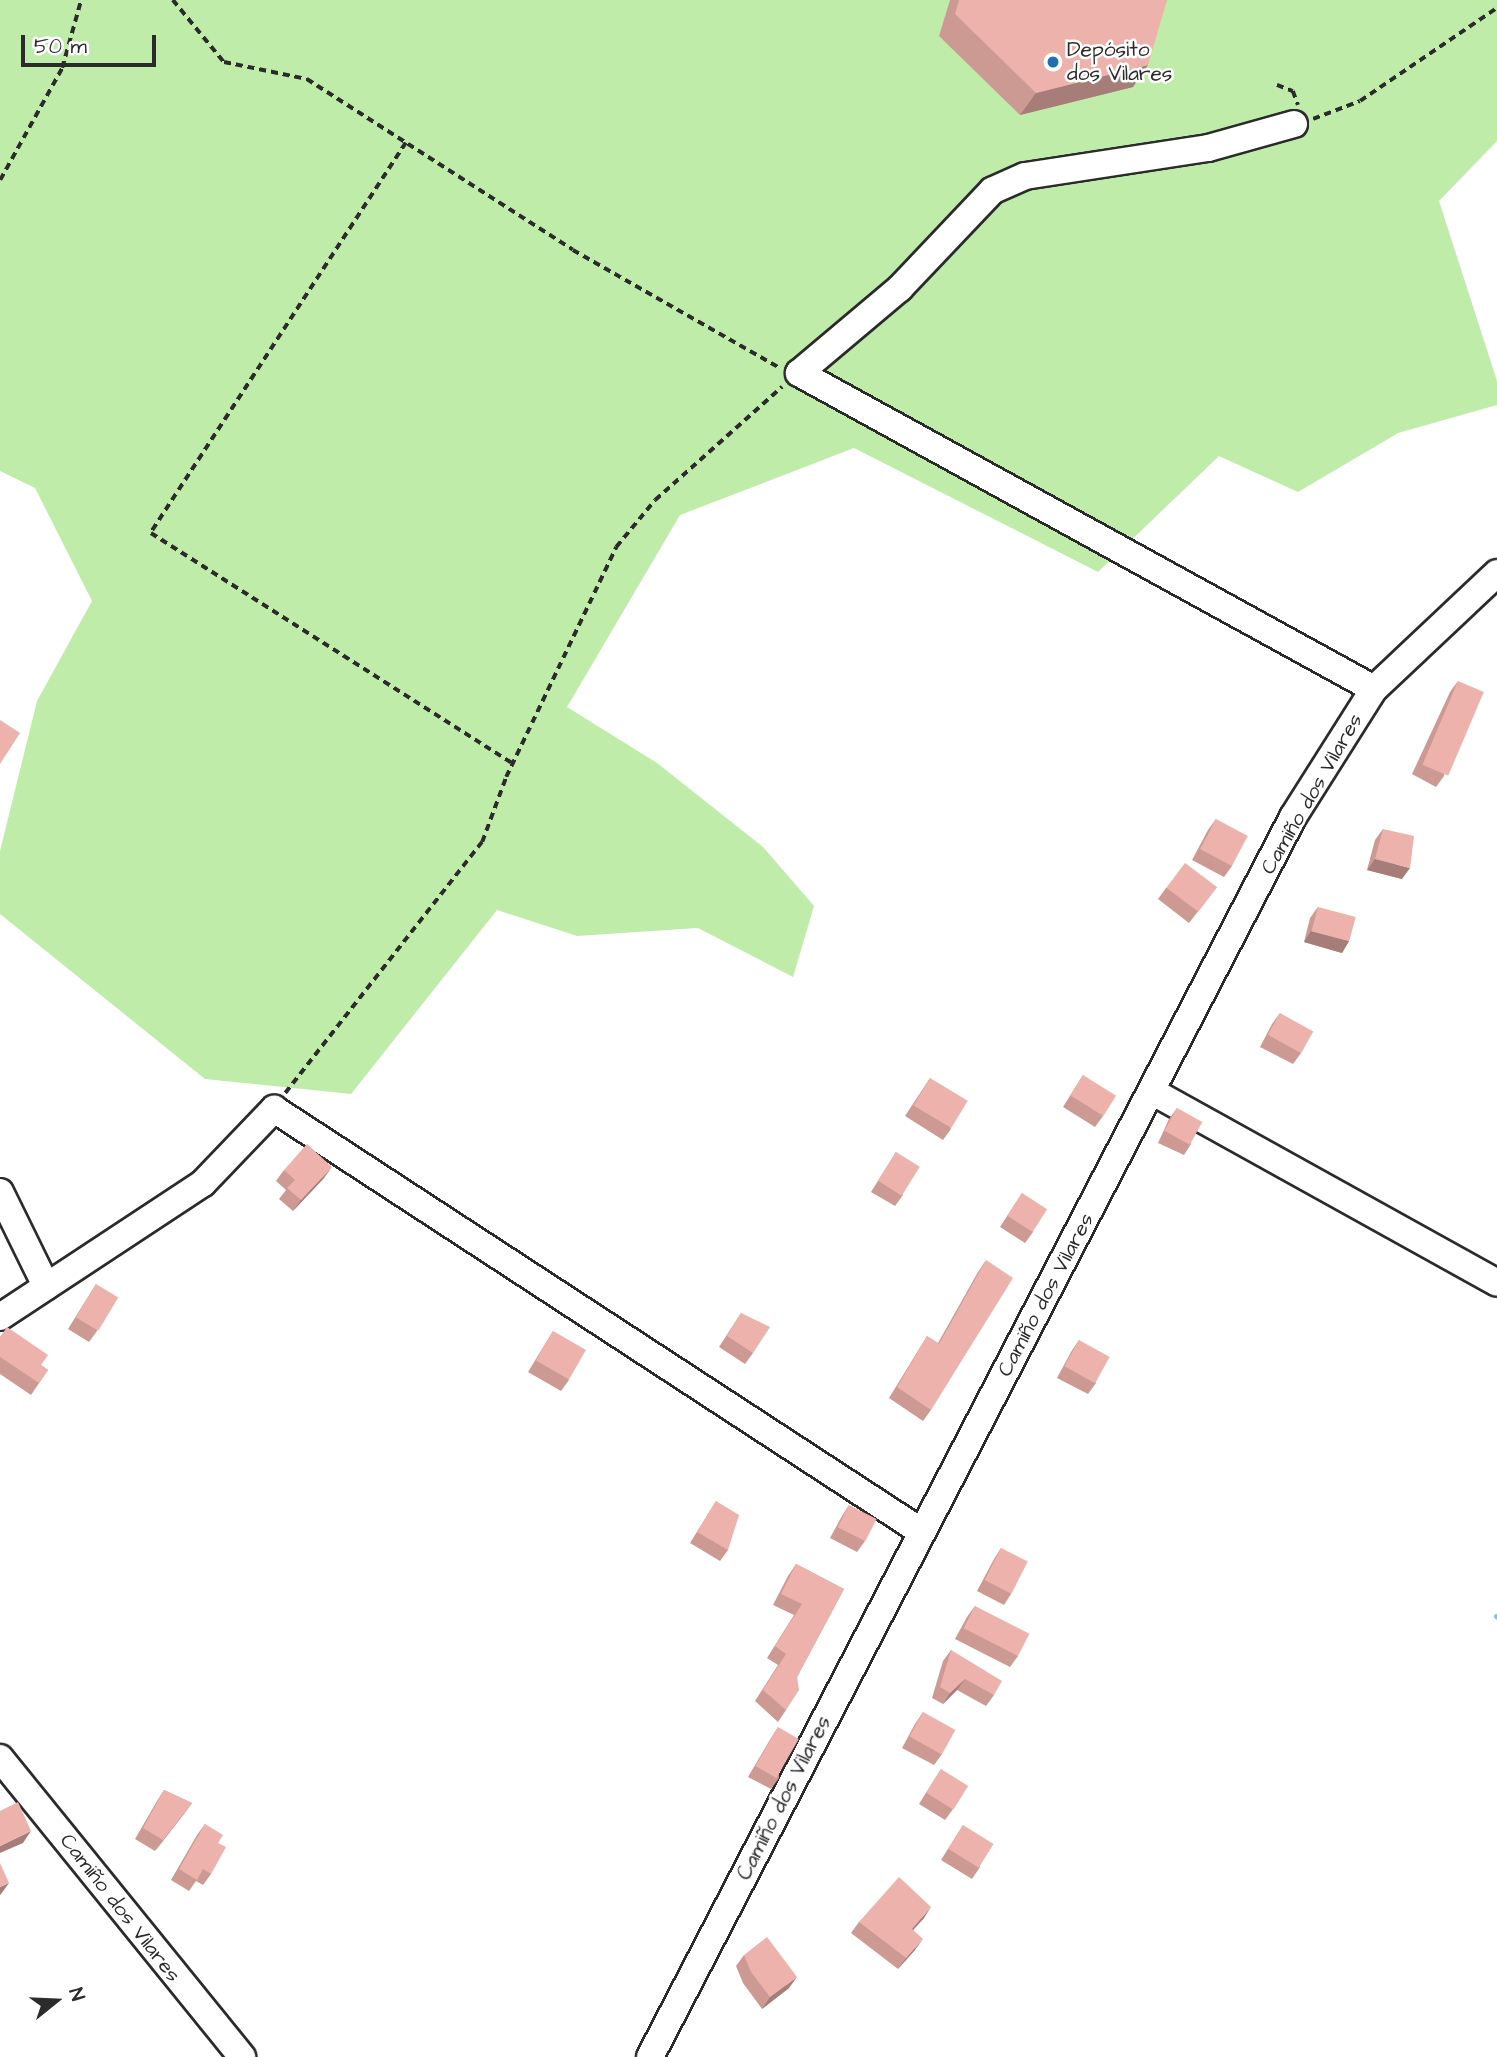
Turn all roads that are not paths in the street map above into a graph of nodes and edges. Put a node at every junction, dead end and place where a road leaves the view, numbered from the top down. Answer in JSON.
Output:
{"nodes":[{"id":1,"x":1294,"y":124,"type":"road end"},
{"id":2,"x":1497,"y":573,"type":"edge"},
{"id":3,"x":1374,"y":689,"type":"junction"},
{"id":4,"x":1153,"y":1092,"type":"junction"},
{"id":5,"x":0,"y":1192,"type":"edge"},
{"id":6,"x":1497,"y":1283,"type":"edge"},
{"id":7,"x":46,"y":1286,"type":"junction"},
{"id":8,"x":0,"y":1317,"type":"edge"},
{"id":9,"x":922,"y":1532,"type":"junction"},
{"id":10,"x":0,"y":1758,"type":"edge"},
{"id":11,"x":242,"y":2057,"type":"edge"},
{"id":12,"x":650,"y":2057,"type":"edge"}],
"edges":[{"from":1,"to":3,"type":"street"},
{"from":2,"to":3,"type":"street","name":"Camiño dos Vilares"},
{"from":3,"to":4,"type":"street","name":"Camiño dos Vilares"},
{"from":4,"to":6,"type":"street"},
{"from":4,"to":9,"type":"street","name":"Camiño dos Vilares"},
{"from":5,"to":7,"type":"street"},
{"from":7,"to":8,"type":"street"},
{"from":7,"to":9,"type":"street"},
{"from":9,"to":12,"type":"street","name":"Camiño dos Vilares"},
{"from":10,"to":11,"type":"street","name":"Camiño dos Vilares"}]}
